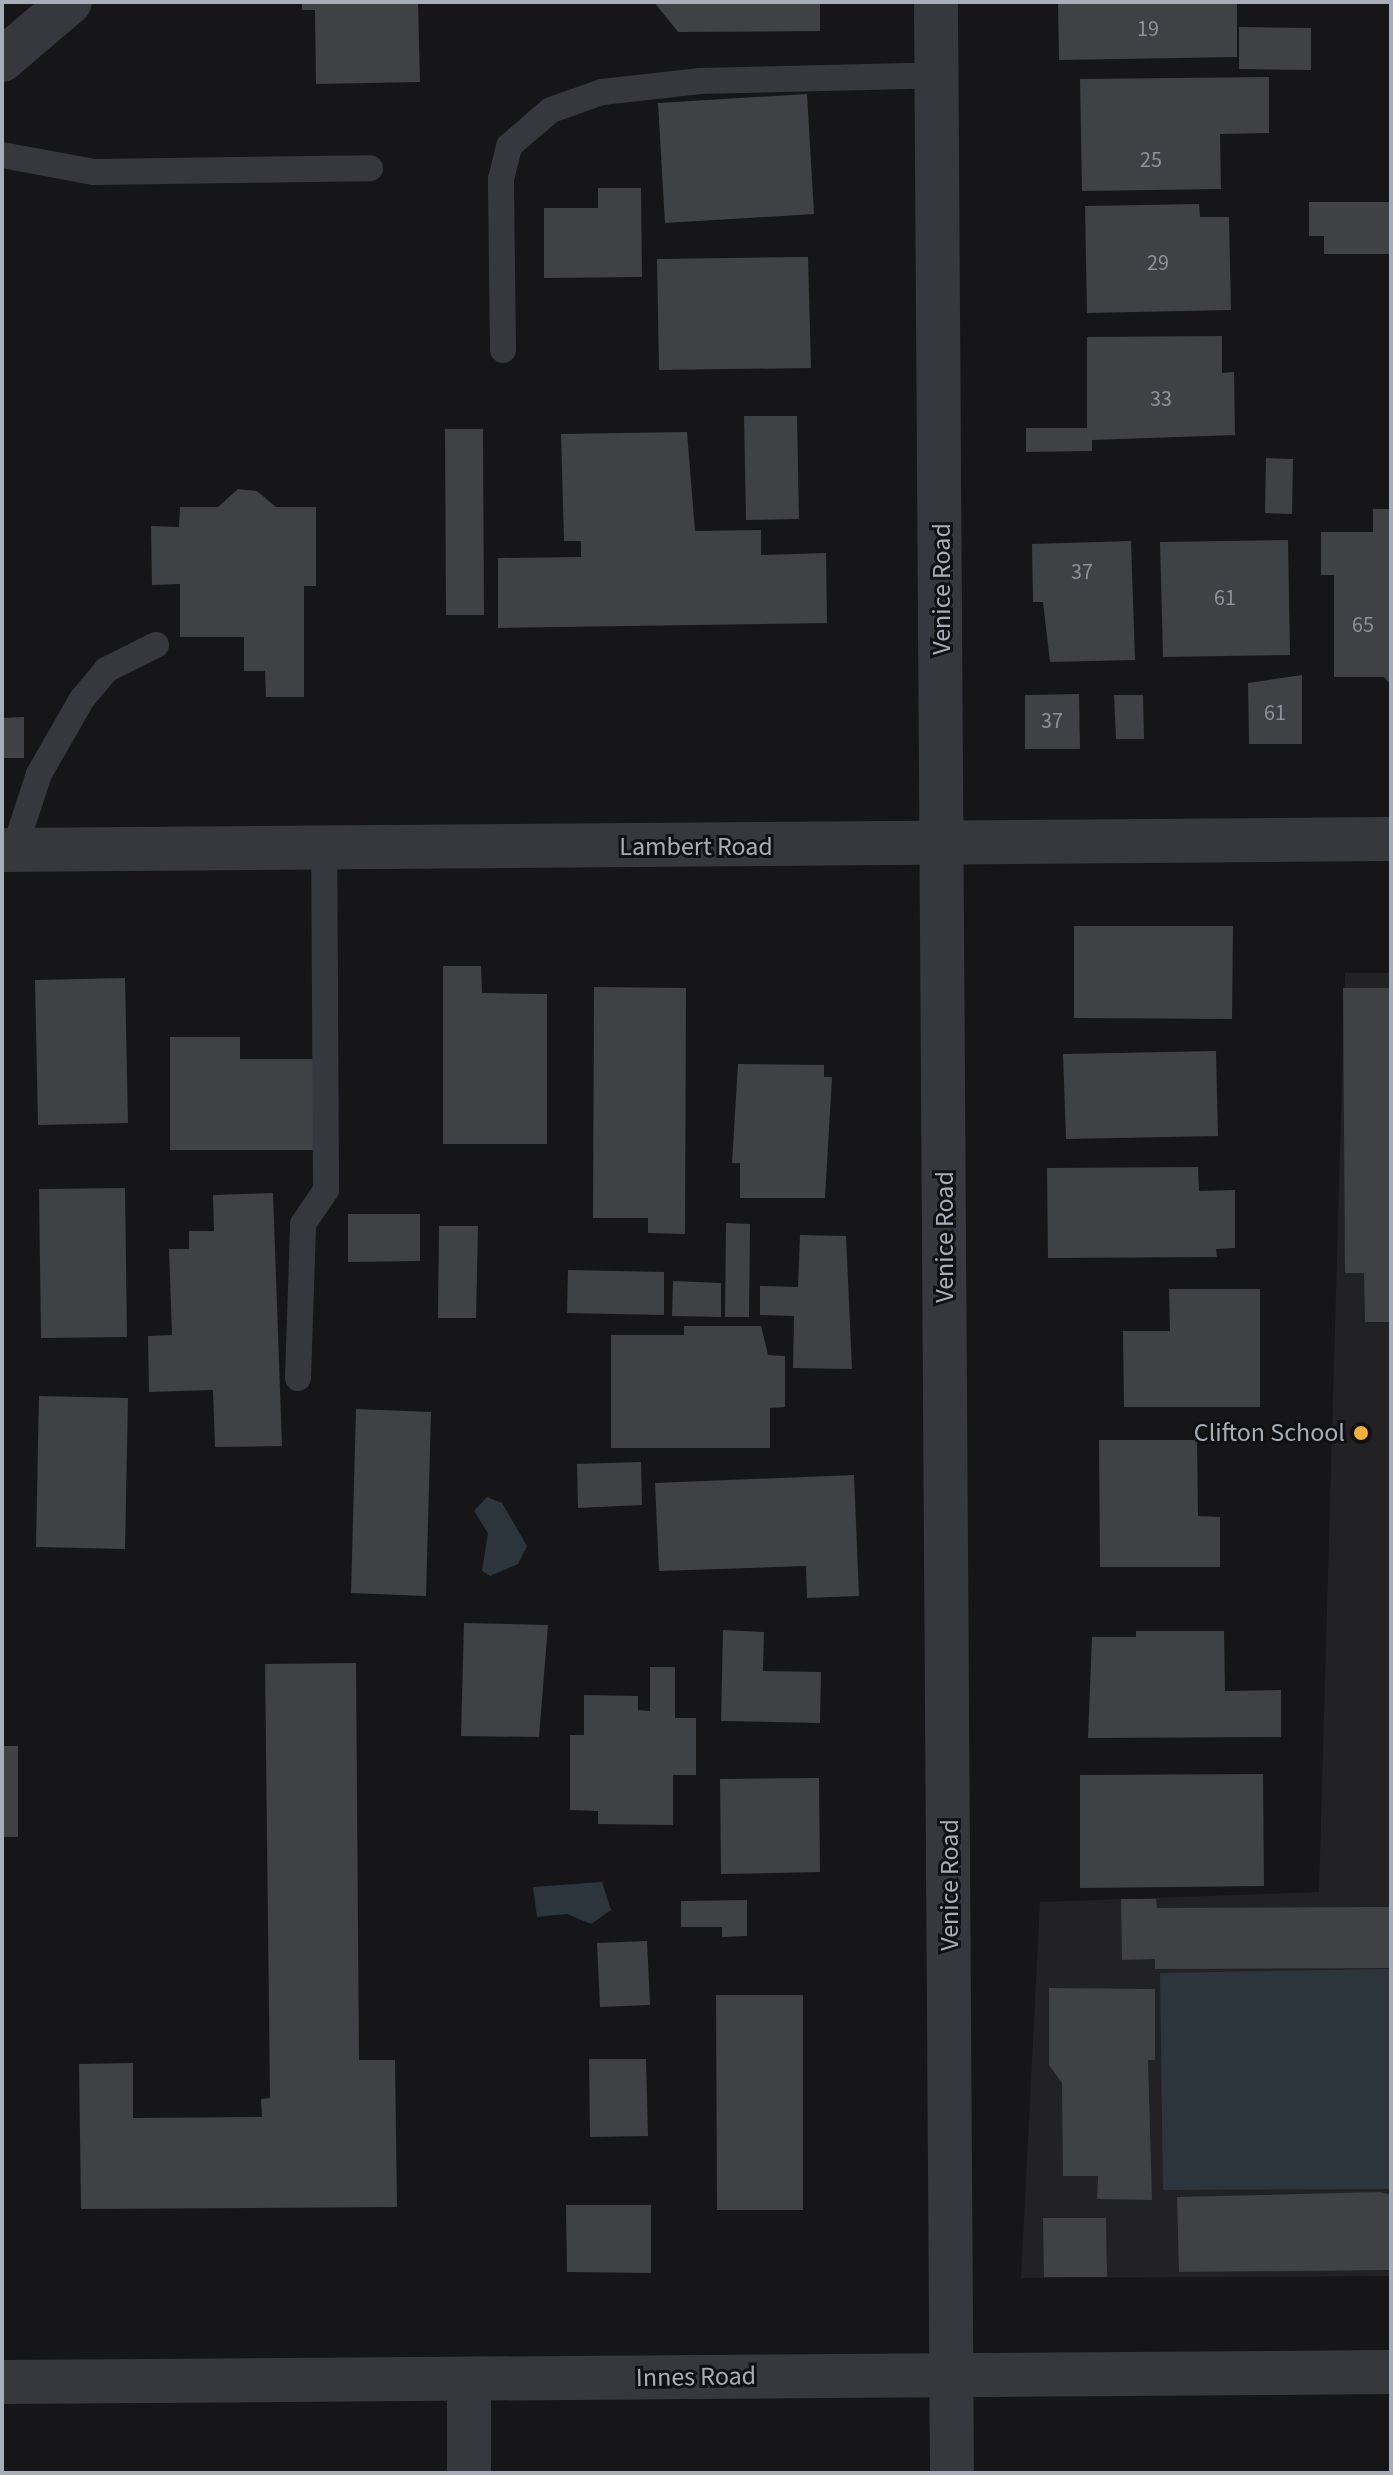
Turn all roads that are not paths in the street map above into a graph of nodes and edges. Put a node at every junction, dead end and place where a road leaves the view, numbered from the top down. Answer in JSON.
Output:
{"nodes":[{"id":1,"x":70,"y":2,"type":"edge"},
{"id":2,"x":936,"y":2,"type":"edge"},
{"id":3,"x":2,"y":60,"type":"edge"},
{"id":4,"x":939,"y":75,"type":"junction"},
{"id":5,"x":2,"y":155,"type":"edge"},
{"id":6,"x":370,"y":168,"type":"dead end"},
{"id":7,"x":503,"y":350,"type":"dead end"},
{"id":8,"x":156,"y":645,"type":"dead end"},
{"id":9,"x":1391,"y":839,"type":"edge"},
{"id":10,"x":943,"y":845,"type":"junction"},
{"id":11,"x":8,"y":850,"type":"edge"},
{"id":12,"x":324,"y":853,"type":"junction"},
{"id":13,"x":298,"y":1378,"type":"dead end"},
{"id":14,"x":1391,"y":2372,"type":"edge"},
{"id":15,"x":953,"y":2374,"type":"junction"},
{"id":16,"x":469,"y":2379,"type":"junction"},
{"id":17,"x":2,"y":2382,"type":"edge"},
{"id":18,"x":469,"y":2473,"type":"edge"},
{"id":19,"x":952,"y":2473,"type":"edge"}],
"edges":[{"from":1,"to":3,"type":"street"},
{"from":2,"to":4,"type":"street","name":"Venice Road"},
{"from":4,"to":7,"type":"lane"},
{"from":4,"to":10,"type":"street","name":"Venice Road"},
{"from":5,"to":6,"type":"lane"},
{"from":8,"to":11,"type":"lane"},
{"from":9,"to":10,"type":"street","name":"Lambert Road"},
{"from":10,"to":12,"type":"street","name":"Lambert Road"},
{"from":10,"to":15,"type":"street","name":"Venice Road"},
{"from":11,"to":12,"type":"street","name":"Lambert Road"},
{"from":12,"to":13,"type":"lane"},
{"from":14,"to":15,"type":"street","name":"Innes Road"},
{"from":15,"to":16,"type":"street","name":"Innes Road"},
{"from":15,"to":19,"type":"street","name":"Venice Road"},
{"from":16,"to":17,"type":"street","name":"Innes Road"},
{"from":16,"to":18,"type":"street"}]}
